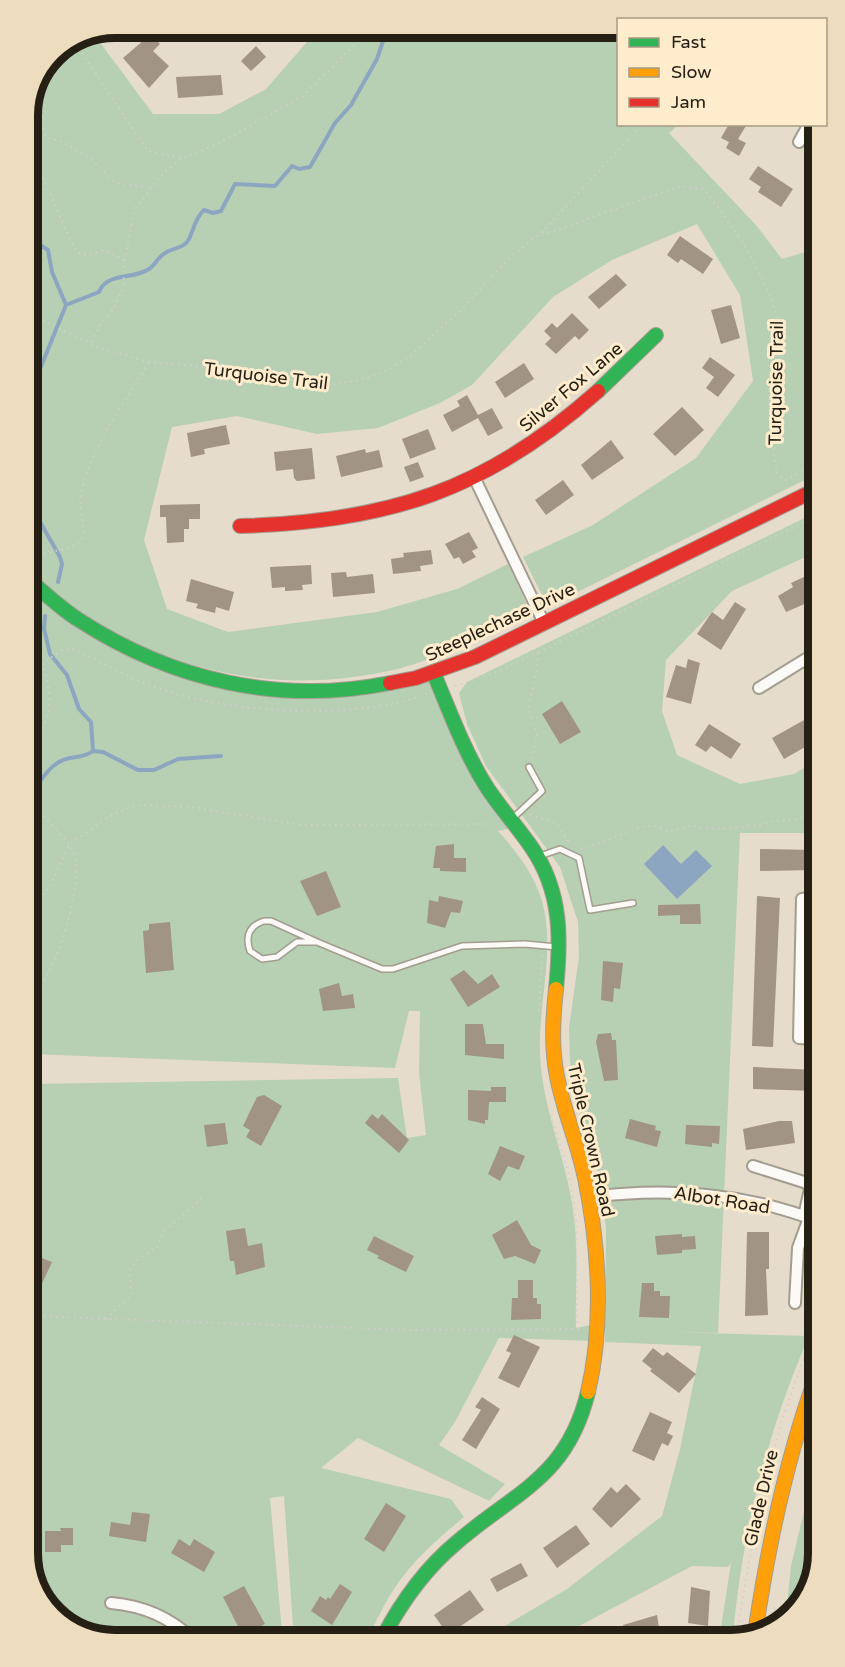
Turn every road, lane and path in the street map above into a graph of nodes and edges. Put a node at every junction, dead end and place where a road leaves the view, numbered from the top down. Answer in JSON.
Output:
{"nodes":[{"id":1,"x":361,"y":38,"type":"edge"},
{"id":2,"x":78,"y":47,"type":"edge"},
{"id":3,"x":43,"y":86,"type":"edge"},
{"id":4,"x":641,"y":126,"type":"edge"},
{"id":5,"x":808,"y":126,"type":"edge"},
{"id":6,"x":41,"y":128,"type":"junction"},
{"id":7,"x":38,"y":137,"type":"edge"},
{"id":8,"x":799,"y":142,"type":"dead end"},
{"id":9,"x":182,"y":158,"type":"junction"},
{"id":10,"x":38,"y":171,"type":"edge"},
{"id":11,"x":152,"y":188,"type":"junction"},
{"id":12,"x":542,"y":232,"type":"junction"},
{"id":13,"x":124,"y":260,"type":"junction"},
{"id":14,"x":38,"y":317,"type":"edge"},
{"id":15,"x":656,"y":335,"type":"dead end"},
{"id":16,"x":92,"y":341,"type":"junction"},
{"id":17,"x":149,"y":362,"type":"junction"},
{"id":18,"x":808,"y":469,"type":"edge"},
{"id":19,"x":475,"y":479,"type":"junction"},
{"id":20,"x":808,"y":493,"type":"edge"},
{"id":21,"x":808,"y":520,"type":"edge"},
{"id":22,"x":240,"y":526,"type":"dead end"},
{"id":23,"x":38,"y":555,"type":"edge"},
{"id":24,"x":38,"y":588,"type":"edge"},
{"id":25,"x":544,"y":623,"type":"junction"},
{"id":26,"x":538,"y":652,"type":"junction"},
{"id":27,"x":58,"y":653,"type":"dead end"},
{"id":28,"x":38,"y":657,"type":"edge"},
{"id":29,"x":808,"y":658,"type":"edge"},
{"id":30,"x":41,"y":664,"type":"junction"},
{"id":31,"x":434,"y":674,"type":"junction"},
{"id":32,"x":759,"y":688,"type":"dead end"},
{"id":33,"x":441,"y":689,"type":"junction"},
{"id":34,"x":419,"y":697,"type":"dead end"},
{"id":35,"x":38,"y":738,"type":"edge"},
{"id":36,"x":529,"y":767,"type":"joint"},
{"id":37,"x":38,"y":811,"type":"edge"},
{"id":38,"x":808,"y":817,"type":"edge"},
{"id":39,"x":514,"y":818,"type":"junction"},
{"id":40,"x":69,"y":845,"type":"junction"},
{"id":41,"x":572,"y":850,"type":"dead end"},
{"id":42,"x":577,"y":852,"type":"dead end"},
{"id":43,"x":538,"y":857,"type":"junction"},
{"id":44,"x":808,"y":898,"type":"edge"},
{"id":45,"x":38,"y":901,"type":"edge"},
{"id":46,"x":633,"y":903,"type":"dead end"},
{"id":47,"x":316,"y":942,"type":"junction"},
{"id":48,"x":559,"y":948,"type":"junction"},
{"id":49,"x":38,"y":990,"type":"edge"},
{"id":50,"x":808,"y":1039,"type":"edge"},
{"id":51,"x":753,"y":1166,"type":"dead end"},
{"id":52,"x":808,"y":1185,"type":"edge"},
{"id":53,"x":589,"y":1197,"type":"junction"},
{"id":54,"x":202,"y":1198,"type":"dead end"},
{"id":55,"x":624,"y":1204,"type":"dead end"},
{"id":56,"x":591,"y":1213,"type":"junction"},
{"id":57,"x":808,"y":1218,"type":"edge"},
{"id":58,"x":808,"y":1224,"type":"edge"},
{"id":59,"x":795,"y":1303,"type":"dead end"},
{"id":60,"x":38,"y":1316,"type":"edge"},
{"id":61,"x":106,"y":1319,"type":"junction"},
{"id":62,"x":594,"y":1329,"type":"junction"},
{"id":63,"x":808,"y":1400,"type":"edge"},
{"id":64,"x":775,"y":1602,"type":"dead end"},
{"id":65,"x":111,"y":1603,"type":"dead end"},
{"id":66,"x":773,"y":1617,"type":"edge"},
{"id":67,"x":756,"y":1625,"type":"edge"},
{"id":68,"x":181,"y":1629,"type":"edge"},
{"id":69,"x":387,"y":1629,"type":"edge"}],
"edges":[{"from":1,"to":9,"type":"path"},
{"from":2,"to":9,"type":"path"},
{"from":3,"to":6,"type":"path"},
{"from":4,"to":12,"type":"path","name":"Turquoise Trail"},
{"from":5,"to":8,"type":"street"},
{"from":6,"to":7,"type":"path"},
{"from":6,"to":11,"type":"path"},
{"from":9,"to":11,"type":"path"},
{"from":10,"to":13,"type":"path"},
{"from":11,"to":13,"type":"path"},
{"from":12,"to":17,"type":"path","name":"Turquoise Trail"},
{"from":12,"to":18,"type":"path","name":"Turquoise Trail"},
{"from":13,"to":16,"type":"path"},
{"from":14,"to":16,"type":"path","name":"Turquoise Trail"},
{"from":15,"to":19,"type":"street","name":"Silver Fox Lane"},
{"from":16,"to":17,"type":"path","name":"Turquoise Trail"},
{"from":17,"to":23,"type":"path"},
{"from":19,"to":22,"type":"street","name":"Silver Fox Lane"},
{"from":19,"to":25,"type":"street"},
{"from":20,"to":25,"type":"street","name":"Steeplechase Drive"},
{"from":21,"to":26,"type":"path"},
{"from":24,"to":31,"type":"street","name":"Steeplechase Drive"},
{"from":25,"to":31,"type":"street","name":"Steeplechase Drive"},
{"from":26,"to":33,"type":"path"},
{"from":26,"to":36,"type":"path"},
{"from":27,"to":30,"type":"path"},
{"from":28,"to":30,"type":"path"},
{"from":29,"to":32,"type":"street"},
{"from":30,"to":35,"type":"path"},
{"from":31,"to":33,"type":"street","name":"Triple Crown Road"},
{"from":33,"to":34,"type":"path"},
{"from":33,"to":39,"type":"street","name":"Triple Crown Road"},
{"from":36,"to":39,"type":"lane"},
{"from":37,"to":40,"type":"path"},
{"from":38,"to":42,"type":"path"},
{"from":39,"to":40,"type":"path"},
{"from":39,"to":41,"type":"path"},
{"from":39,"to":43,"type":"street","name":"Triple Crown Road"},
{"from":40,"to":45,"type":"path"},
{"from":40,"to":49,"type":"path"},
{"from":43,"to":46,"type":"lane"},
{"from":43,"to":48,"type":"street","name":"Triple Crown Road"},
{"from":44,"to":50,"type":"street"},
{"from":47,"to":47,"type":"lane"},
{"from":47,"to":48,"type":"lane"},
{"from":48,"to":53,"type":"street","name":"Triple Crown Road"},
{"from":51,"to":52,"type":"street"},
{"from":53,"to":56,"type":"street","name":"Triple Crown Road"},
{"from":53,"to":57,"type":"street","name":"Albot Road"},
{"from":54,"to":61,"type":"path"},
{"from":55,"to":56,"type":"path"},
{"from":56,"to":62,"type":"street","name":"Triple Crown Road"},
{"from":58,"to":59,"type":"street"},
{"from":60,"to":61,"type":"path"},
{"from":61,"to":62,"type":"path"},
{"from":62,"to":69,"type":"street","name":"Triple Crown Road"},
{"from":63,"to":67,"type":"street","name":"Glade Drive"},
{"from":64,"to":66,"type":"path"},
{"from":65,"to":68,"type":"street"}]}
